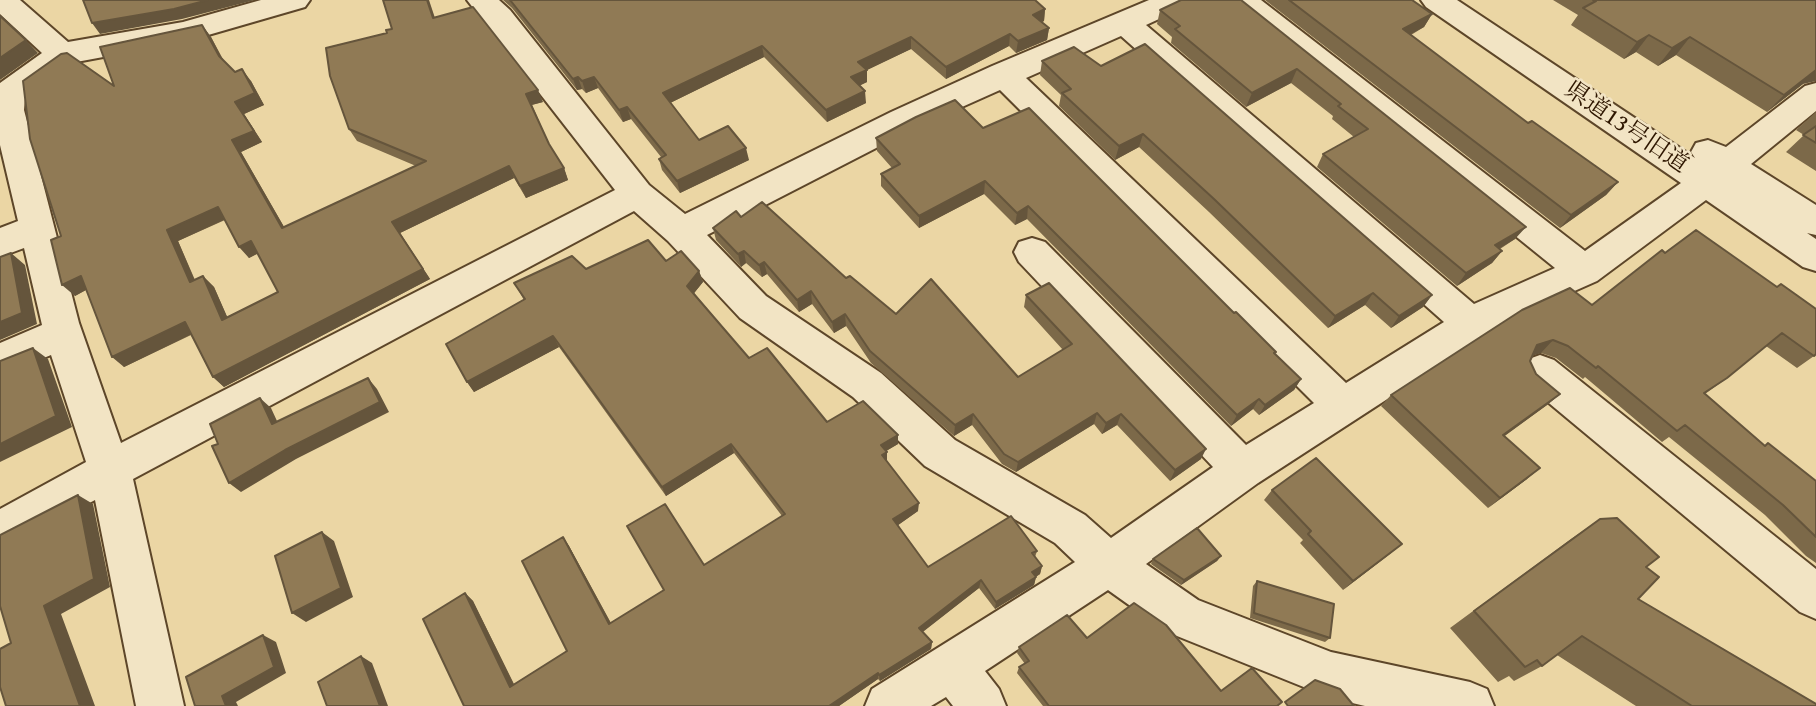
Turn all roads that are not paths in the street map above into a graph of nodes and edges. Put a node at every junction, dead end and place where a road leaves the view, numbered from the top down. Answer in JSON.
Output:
{"nodes":[{"id":1,"x":2,"y":0,"type":"edge"},
{"id":2,"x":295,"y":0,"type":"edge"},
{"id":3,"x":482,"y":0,"type":"edge"},
{"id":4,"x":1175,"y":0,"type":"edge"},
{"id":5,"x":1241,"y":0,"type":"edge"},
{"id":6,"x":1436,"y":0,"type":"edge"},
{"id":7,"x":1479,"y":0,"type":"edge"},
{"id":8,"x":1126,"y":14,"type":"edge"},
{"id":9,"x":62,"y":54,"type":"junction"},
{"id":10,"x":1003,"y":74,"type":"junction"},
{"id":11,"x":1816,"y":94,"type":"edge"},
{"id":12,"x":1716,"y":173,"type":"junction"},
{"id":13,"x":637,"y":194,"type":"junction"},
{"id":14,"x":1816,"y":222,"type":"edge"},
{"id":15,"x":37,"y":228,"type":"junction"},
{"id":16,"x":681,"y":231,"type":"junction"},
{"id":17,"x":0,"y":243,"type":"edge"},
{"id":18,"x":1032,"y":252,"type":"dead end"},
{"id":19,"x":1816,"y":257,"type":"edge"},
{"id":20,"x":1584,"y":271,"type":"junction"},
{"id":21,"x":1472,"y":324,"type":"junction"},
{"id":22,"x":64,"y":332,"type":"junction"},
{"id":23,"x":0,"y":360,"type":"edge"},
{"id":24,"x":1541,"y":372,"type":"dead end"},
{"id":25,"x":1343,"y":406,"type":"junction"},
{"id":26,"x":1243,"y":470,"type":"junction"},
{"id":27,"x":110,"y":471,"type":"junction"},
{"id":28,"x":0,"y":531,"type":"edge"},
{"id":29,"x":1109,"y":565,"type":"junction"},
{"id":30,"x":1816,"y":597,"type":"edge"},
{"id":31,"x":951,"y":665,"type":"junction"},
{"id":32,"x":160,"y":706,"type":"edge"},
{"id":33,"x":889,"y":706,"type":"edge"},
{"id":34,"x":982,"y":706,"type":"edge"},
{"id":35,"x":1470,"y":706,"type":"edge"}],
"edges":[{"from":1,"to":9,"type":"street"},
{"from":2,"to":9,"type":"street"},
{"from":3,"to":13,"type":"street"},
{"from":4,"to":8,"type":"street"},
{"from":5,"to":20,"type":"street"},
{"from":6,"to":12,"type":"street","name":"県道13号旧道"},
{"from":7,"to":12,"type":"street","name":"県道13号旧道"},
{"from":8,"to":10,"type":"street"},
{"from":8,"to":21,"type":"street"},
{"from":9,"to":15,"type":"street"},
{"from":10,"to":16,"type":"street"},
{"from":10,"to":25,"type":"street"},
{"from":11,"to":12,"type":"street"},
{"from":12,"to":14,"type":"street","name":"県道13号旧道"},
{"from":12,"to":19,"type":"street","name":"県道13号旧道"},
{"from":12,"to":20,"type":"street"},
{"from":13,"to":16,"type":"street"},
{"from":13,"to":27,"type":"street"},
{"from":15,"to":17,"type":"street"},
{"from":15,"to":22,"type":"street"},
{"from":16,"to":29,"type":"street"},
{"from":18,"to":26,"type":"street"},
{"from":20,"to":21,"type":"street"},
{"from":21,"to":25,"type":"street"},
{"from":22,"to":23,"type":"street"},
{"from":22,"to":27,"type":"street"},
{"from":24,"to":30,"type":"street"},
{"from":25,"to":26,"type":"street"},
{"from":26,"to":29,"type":"street"},
{"from":27,"to":28,"type":"street"},
{"from":27,"to":32,"type":"street"},
{"from":29,"to":31,"type":"street"},
{"from":29,"to":35,"type":"street"},
{"from":31,"to":33,"type":"street"},
{"from":31,"to":34,"type":"street"}]}
